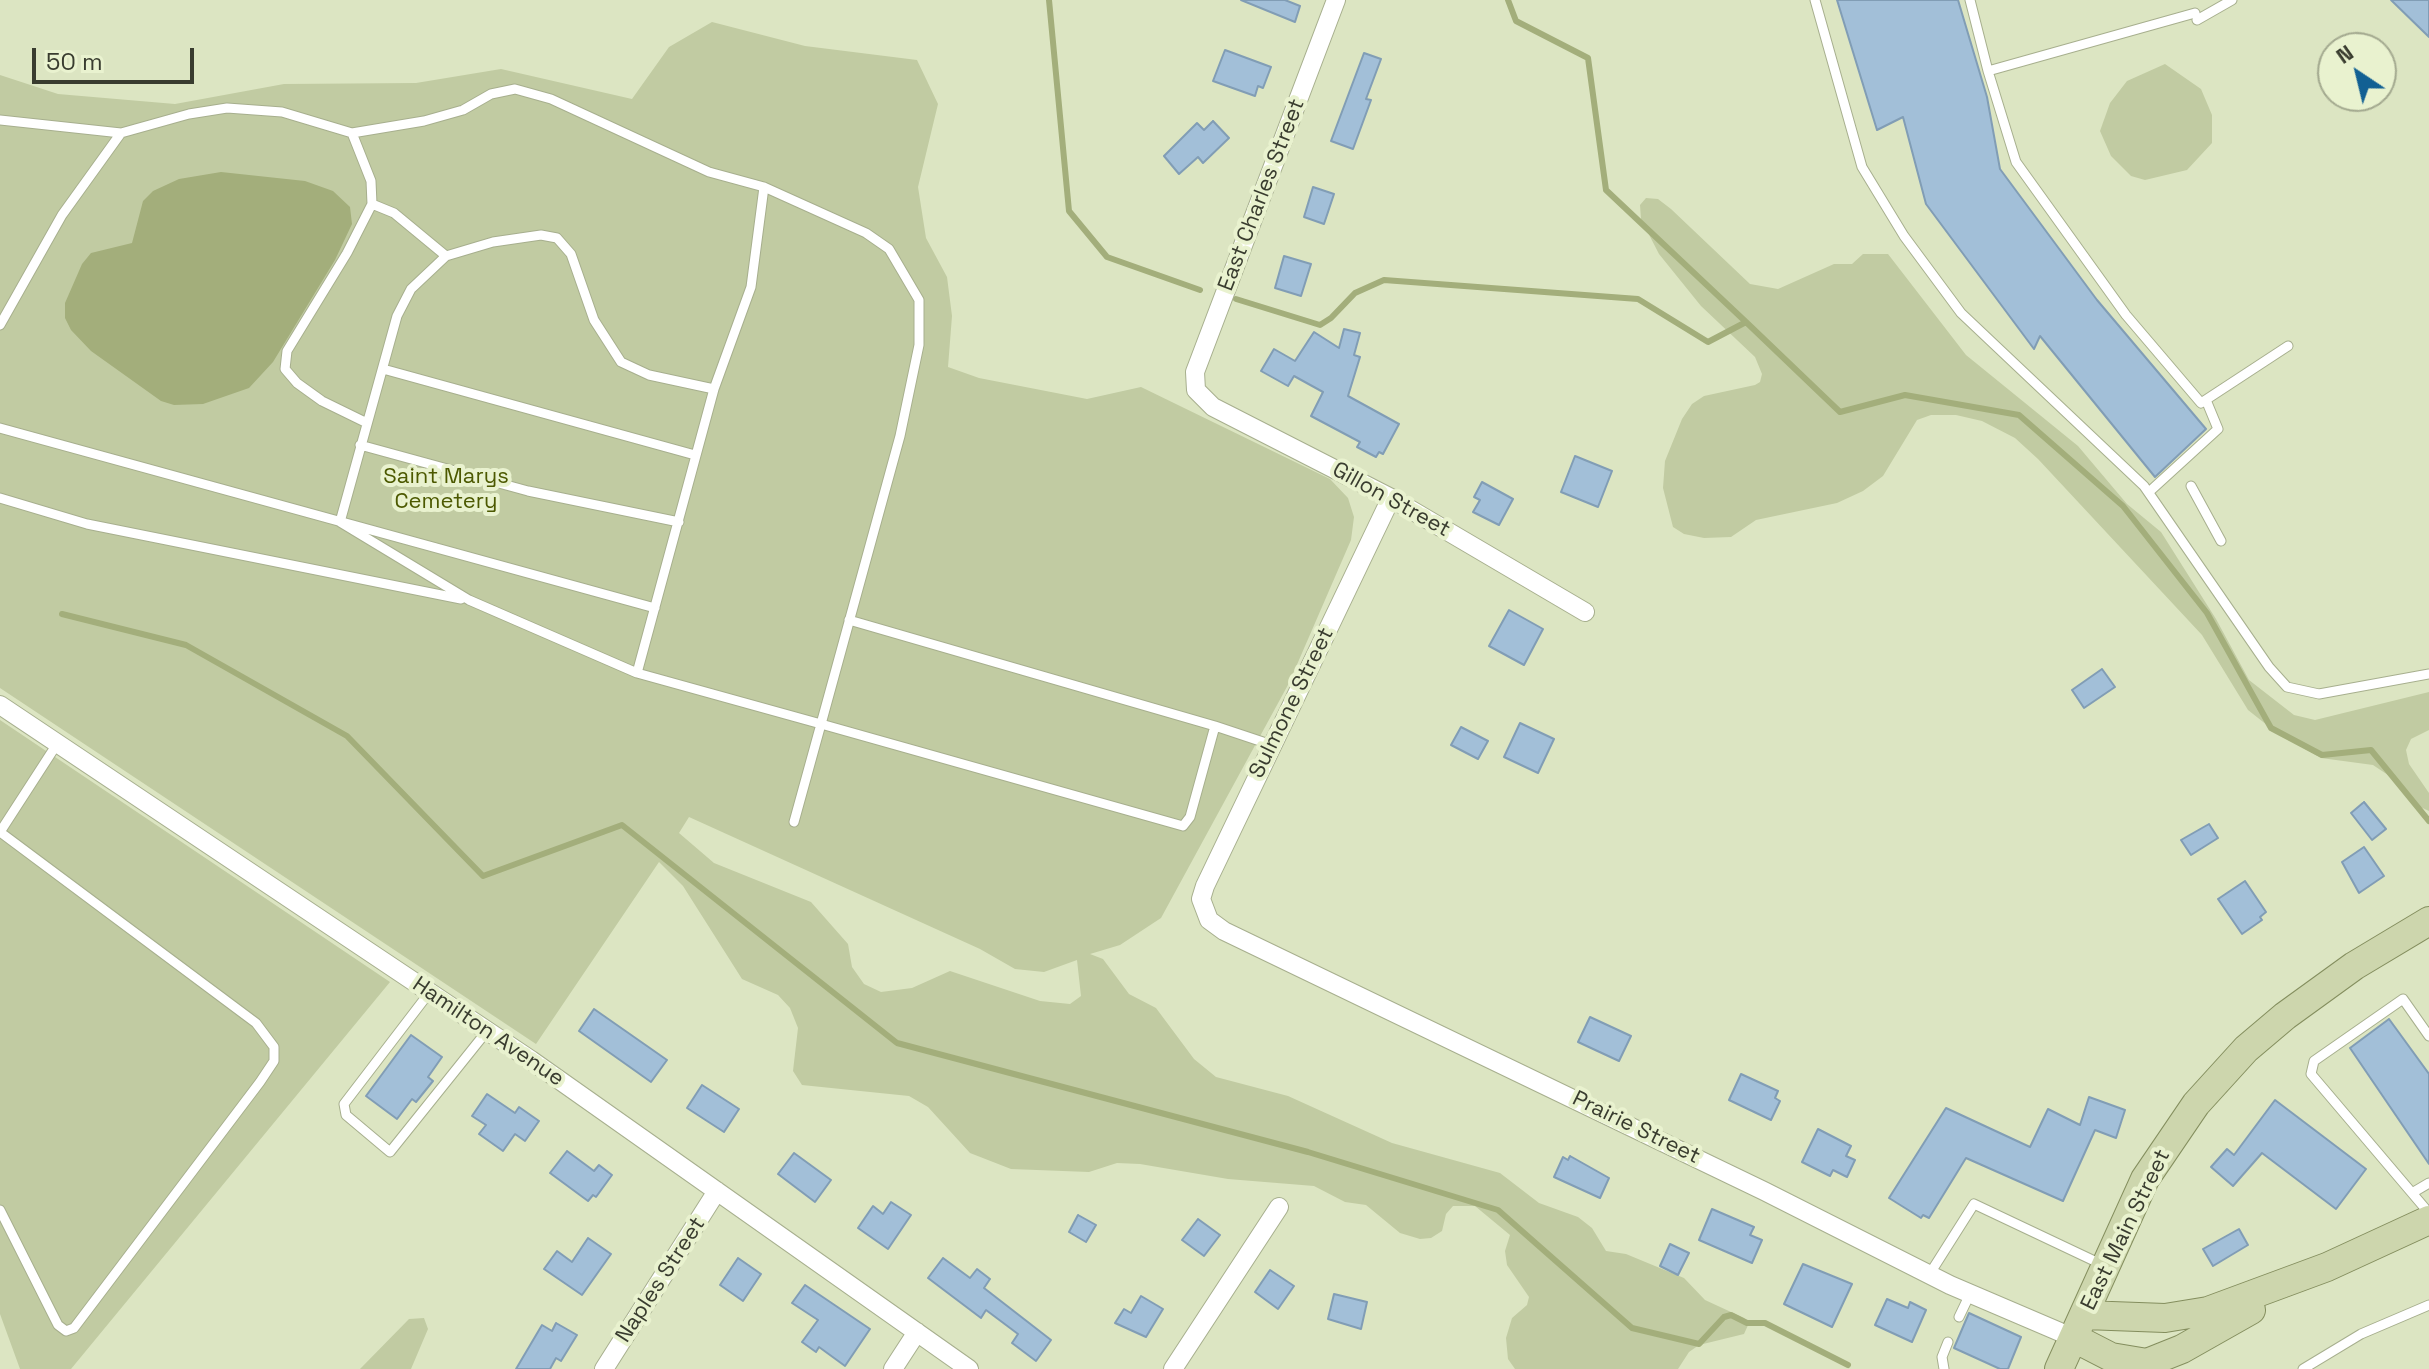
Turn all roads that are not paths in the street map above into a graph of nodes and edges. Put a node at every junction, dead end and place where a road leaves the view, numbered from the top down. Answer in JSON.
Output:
{"nodes":[{"id":1,"x":1336,"y":0,"type":"edge"},
{"id":2,"x":1815,"y":0,"type":"edge"},
{"id":3,"x":1970,"y":0,"type":"edge"},
{"id":4,"x":2232,"y":0,"type":"edge"},
{"id":5,"x":1988,"y":71,"type":"junction"},
{"id":6,"x":0,"y":120,"type":"edge"},
{"id":7,"x":121,"y":133,"type":"junction"},
{"id":8,"x":352,"y":133,"type":"junction"},
{"id":9,"x":764,"y":187,"type":"junction"},
{"id":10,"x":372,"y":204,"type":"junction"},
{"id":11,"x":446,"y":256,"type":"junction"},
{"id":12,"x":0,"y":325,"type":"edge"},
{"id":13,"x":2288,"y":346,"type":"dead end"},
{"id":14,"x":383,"y":369,"type":"junction"},
{"id":15,"x":714,"y":389,"type":"junction"},
{"id":16,"x":1197,"y":391,"type":"joint"},
{"id":17,"x":2206,"y":400,"type":"junction"},
{"id":18,"x":365,"y":422,"type":"junction"},
{"id":19,"x":0,"y":428,"type":"edge"},
{"id":20,"x":360,"y":445,"type":"junction"},
{"id":21,"x":695,"y":455,"type":"junction"},
{"id":22,"x":2191,"y":486,"type":"dead end"},
{"id":23,"x":2149,"y":492,"type":"junction"},
{"id":24,"x":0,"y":498,"type":"edge"},
{"id":25,"x":1391,"y":498,"type":"junction"},
{"id":26,"x":340,"y":522,"type":"junction"},
{"id":27,"x":679,"y":522,"type":"junction"},
{"id":28,"x":2221,"y":541,"type":"dead end"},
{"id":29,"x":469,"y":600,"type":"junction"},
{"id":30,"x":655,"y":608,"type":"junction"},
{"id":31,"x":1585,"y":612,"type":"dead end"},
{"id":32,"x":849,"y":620,"type":"junction"},
{"id":33,"x":637,"y":673,"type":"junction"},
{"id":34,"x":2429,"y":674,"type":"edge"},
{"id":35,"x":0,"y":705,"type":"edge"},
{"id":36,"x":821,"y":724,"type":"junction"},
{"id":37,"x":1215,"y":726,"type":"junction"},
{"id":38,"x":57,"y":744,"type":"junction"},
{"id":39,"x":1272,"y":745,"type":"junction"},
{"id":40,"x":794,"y":822,"type":"dead end"},
{"id":41,"x":0,"y":832,"type":"edge"},
{"id":42,"x":1203,"y":911,"type":"joint"},
{"id":43,"x":2426,"y":928,"type":"edge"},
{"id":44,"x":429,"y":993,"type":"junction"},
{"id":45,"x":487,"y":1031,"type":"junction"},
{"id":46,"x":2429,"y":1036,"type":"edge"},
{"id":47,"x":2429,"y":1183,"type":"edge"},
{"id":48,"x":717,"y":1191,"type":"junction"},
{"id":49,"x":2412,"y":1193,"type":"junction"},
{"id":50,"x":1279,"y":1207,"type":"dead end"},
{"id":51,"x":0,"y":1210,"type":"edge"},
{"id":52,"x":2427,"y":1224,"type":"edge"},
{"id":53,"x":2106,"y":1267,"type":"junction"},
{"id":54,"x":2327,"y":1267,"type":"junction"},
{"id":55,"x":1929,"y":1275,"type":"junction"},
{"id":56,"x":1970,"y":1294,"type":"junction"},
{"id":57,"x":2429,"y":1305,"type":"edge"},
{"id":58,"x":1959,"y":1317,"type":"dead end"},
{"id":59,"x":2079,"y":1327,"type":"junction"},
{"id":60,"x":917,"y":1332,"type":"junction"},
{"id":61,"x":1948,"y":1342,"type":"dead end"},
{"id":62,"x":2182,"y":1349,"type":"junction"},
{"id":63,"x":604,"y":1369,"type":"edge"},
{"id":64,"x":893,"y":1369,"type":"edge"},
{"id":65,"x":969,"y":1369,"type":"edge"},
{"id":66,"x":1173,"y":1369,"type":"edge"},
{"id":67,"x":1944,"y":1369,"type":"edge"},
{"id":68,"x":2059,"y":1369,"type":"edge"},
{"id":69,"x":2150,"y":1369,"type":"edge"},
{"id":70,"x":2303,"y":1369,"type":"edge"}],
"edges":[{"from":1,"to":16,"type":"street","name":"East Charles Street"},
{"from":2,"to":23,"type":"lane"},
{"from":3,"to":5,"type":"lane"},
{"from":4,"to":5,"type":"lane"},
{"from":5,"to":17,"type":"lane"},
{"from":6,"to":7,"type":"lane"},
{"from":7,"to":8,"type":"lane"},
{"from":7,"to":12,"type":"lane"},
{"from":8,"to":9,"type":"lane"},
{"from":8,"to":10,"type":"lane"},
{"from":9,"to":15,"type":"lane"},
{"from":9,"to":32,"type":"lane"},
{"from":10,"to":11,"type":"lane"},
{"from":10,"to":18,"type":"lane"},
{"from":11,"to":14,"type":"lane"},
{"from":11,"to":15,"type":"lane"},
{"from":13,"to":17,"type":"lane"},
{"from":14,"to":18,"type":"lane"},
{"from":14,"to":21,"type":"lane"},
{"from":15,"to":21,"type":"lane"},
{"from":16,"to":25,"type":"street","name":"Gillon Street"},
{"from":17,"to":23,"type":"lane"},
{"from":18,"to":20,"type":"lane"},
{"from":19,"to":26,"type":"lane"},
{"from":20,"to":26,"type":"lane"},
{"from":20,"to":27,"type":"lane"},
{"from":21,"to":27,"type":"lane"},
{"from":22,"to":28,"type":"lane"},
{"from":23,"to":34,"type":"lane"},
{"from":24,"to":29,"type":"lane"},
{"from":25,"to":31,"type":"street","name":"Gillon Street"},
{"from":25,"to":39,"type":"street","name":"Sulmone Street"},
{"from":26,"to":29,"type":"lane"},
{"from":26,"to":30,"type":"lane"},
{"from":27,"to":30,"type":"lane"},
{"from":29,"to":33,"type":"lane"},
{"from":30,"to":33,"type":"lane"},
{"from":32,"to":36,"type":"lane"},
{"from":32,"to":37,"type":"lane"},
{"from":33,"to":36,"type":"lane"},
{"from":35,"to":38,"type":"street","name":"Hamilton Avenue"},
{"from":36,"to":37,"type":"lane"},
{"from":36,"to":40,"type":"lane"},
{"from":37,"to":39,"type":"lane"},
{"from":38,"to":41,"type":"lane"},
{"from":38,"to":44,"type":"street","name":"Hamilton Avenue"},
{"from":39,"to":42,"type":"street","name":"Sulmone Street"},
{"from":41,"to":51,"type":"lane"},
{"from":42,"to":55,"type":"street","name":"Prairie Street"},
{"from":43,"to":53,"type":"main road","name":"East Main Street"},
{"from":44,"to":45,"type":"street","name":"Hamilton Avenue"},
{"from":44,"to":45,"type":"lane"},
{"from":45,"to":48,"type":"street","name":"Hamilton Avenue"},
{"from":46,"to":49,"type":"lane"},
{"from":47,"to":49,"type":"lane"},
{"from":48,"to":60,"type":"street","name":"Hamilton Avenue"},
{"from":48,"to":63,"type":"street","name":"Naples Street"},
{"from":49,"to":52,"type":"lane"},
{"from":50,"to":66,"type":"street"},
{"from":52,"to":54,"type":"main road"},
{"from":53,"to":55,"type":"lane"},
{"from":53,"to":59,"type":"main road","name":"East Main Street"},
{"from":54,"to":59,"type":"main road"},
{"from":54,"to":62,"type":"main road"},
{"from":55,"to":56,"type":"street","name":"Prairie Street"},
{"from":56,"to":58,"type":"lane"},
{"from":56,"to":59,"type":"street","name":"Prairie Street"},
{"from":57,"to":70,"type":"lane"},
{"from":59,"to":62,"type":"main road"},
{"from":59,"to":68,"type":"main road","name":"East Main Street"},
{"from":60,"to":64,"type":"street"},
{"from":60,"to":65,"type":"street","name":"Hamilton Avenue"},
{"from":61,"to":67,"type":"lane"},
{"from":62,"to":69,"type":"main road"}]}
